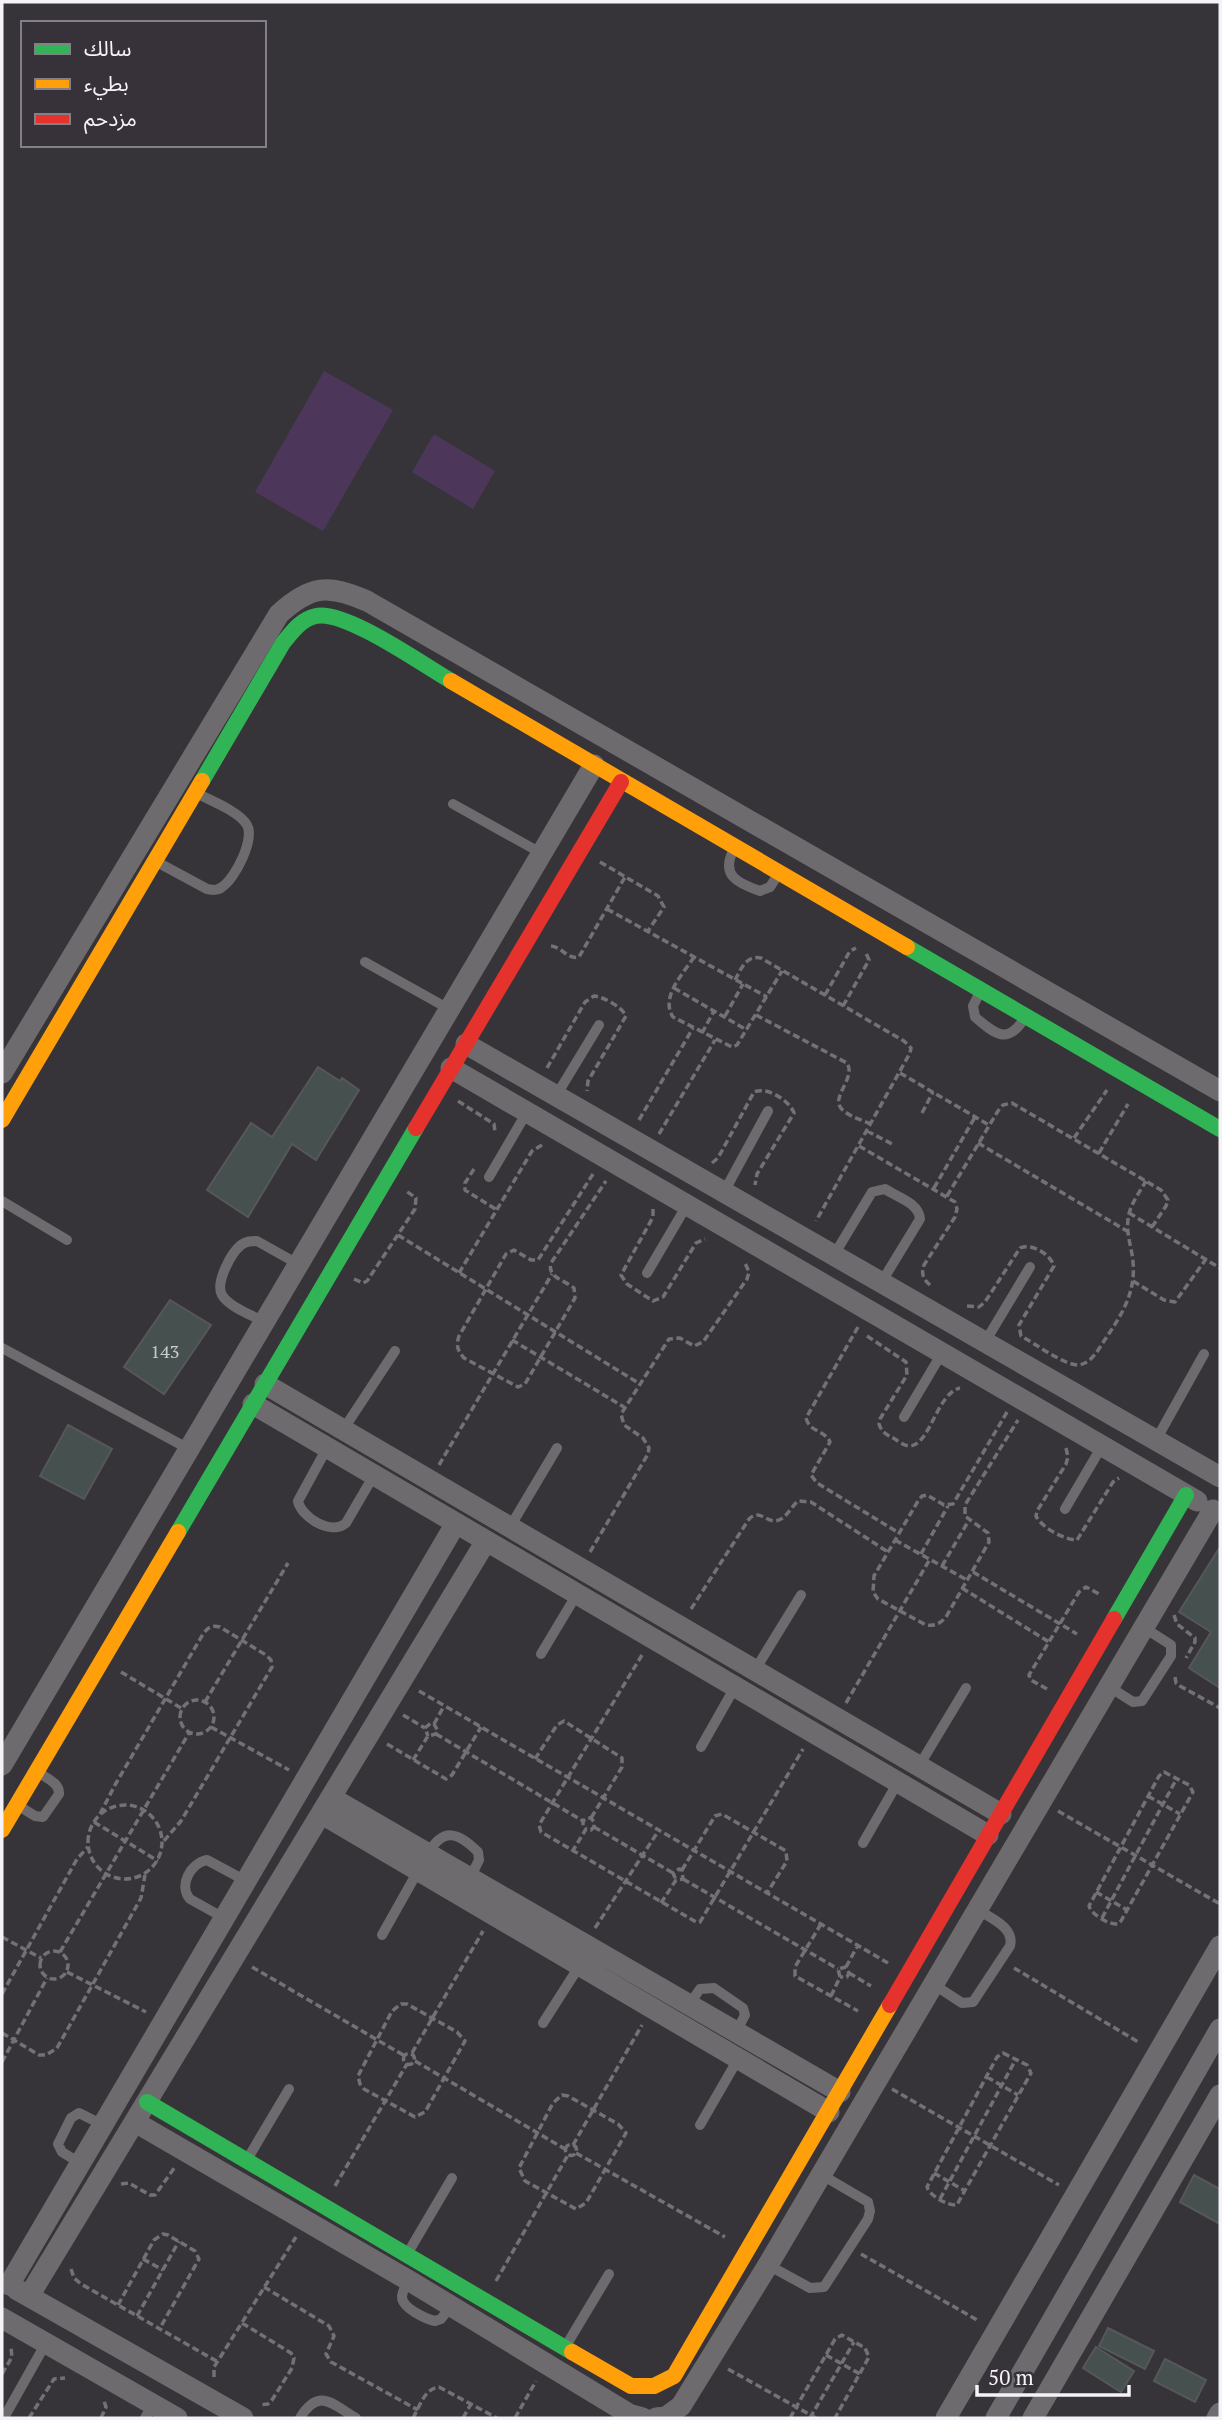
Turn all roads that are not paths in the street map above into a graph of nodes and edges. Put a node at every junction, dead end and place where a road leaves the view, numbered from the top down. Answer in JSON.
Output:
{"nodes":[{"id":1,"x":594,"y":765,"type":"junction"},
{"id":2,"x":621,"y":782,"type":"junction"},
{"id":3,"x":195,"y":792,"type":"junction"},
{"id":4,"x":453,"y":804,"type":"dead end"},
{"id":5,"x":735,"y":847,"type":"junction"},
{"id":6,"x":541,"y":853,"type":"junction"},
{"id":7,"x":154,"y":861,"type":"junction"},
{"id":8,"x":779,"y":873,"type":"junction"},
{"id":9,"x":935,"y":927,"type":"junction"},
{"id":10,"x":920,"y":955,"type":"junction"},
{"id":11,"x":365,"y":962,"type":"dead end"},
{"id":12,"x":61,"y":974,"type":"junction"},
{"id":13,"x":81,"y":986,"type":"junction"},
{"id":14,"x":981,"y":990,"type":"junction"},
{"id":15,"x":449,"y":1009,"type":"junction"},
{"id":16,"x":1026,"y":1016,"type":"junction"},
{"id":17,"x":599,"y":1025,"type":"dead end"},
{"id":18,"x":466,"y":1044,"type":"junction"},
{"id":19,"x":452,"y":1068,"type":"junction"},
{"id":20,"x":2,"y":1073,"type":"edge"},
{"id":21,"x":1220,"y":1091,"type":"edge"},
{"id":22,"x":556,"y":1096,"type":"junction"},
{"id":23,"x":768,"y":1111,"type":"dead end"},
{"id":24,"x":527,"y":1112,"type":"junction"},
{"id":25,"x":2,"y":1120,"type":"edge"},
{"id":26,"x":1220,"y":1129,"type":"edge"},
{"id":27,"x":489,"y":1177,"type":"dead end"},
{"id":28,"x":724,"y":1192,"type":"junction"},
{"id":29,"x":2,"y":1201,"type":"edge"},
{"id":30,"x":687,"y":1205,"type":"junction"},
{"id":31,"x":67,"y":1240,"type":"dead end"},
{"id":32,"x":834,"y":1255,"type":"junction"},
{"id":33,"x":298,"y":1265,"type":"junction"},
{"id":34,"x":1030,"y":1267,"type":"dead end"},
{"id":35,"x":647,"y":1273,"type":"dead end"},
{"id":36,"x":881,"y":1283,"type":"junction"},
{"id":37,"x":264,"y":1322,"type":"junction"},
{"id":38,"x":985,"y":1342,"type":"junction"},
{"id":39,"x":2,"y":1348,"type":"edge"},
{"id":40,"x":395,"y":1351,"type":"dead end"},
{"id":41,"x":943,"y":1353,"type":"junction"},
{"id":42,"x":1204,"y":1354,"type":"dead end"},
{"id":43,"x":265,"y":1384,"type":"junction"},
{"id":44,"x":253,"y":1404,"type":"junction"},
{"id":45,"x":904,"y":1417,"type":"dead end"},
{"id":46,"x":343,"y":1430,"type":"junction"},
{"id":47,"x":1156,"y":1440,"type":"junction"},
{"id":48,"x":1102,"y":1447,"type":"junction"},
{"id":49,"x":327,"y":1448,"type":"junction"},
{"id":50,"x":557,"y":1448,"type":"dead end"},
{"id":51,"x":189,"y":1449,"type":"junction"},
{"id":52,"x":374,"y":1475,"type":"junction"},
{"id":53,"x":1220,"y":1477,"type":"edge"},
{"id":54,"x":1186,"y":1495,"type":"junction"},
{"id":55,"x":1065,"y":1509,"type":"dead end"},
{"id":56,"x":1216,"y":1513,"type":"edge"},
{"id":57,"x":456,"y":1523,"type":"junction"},
{"id":58,"x":510,"y":1527,"type":"junction"},
{"id":59,"x":486,"y":1541,"type":"junction"},
{"id":60,"x":577,"y":1594,"type":"junction"},
{"id":61,"x":801,"y":1595,"type":"dead end"},
{"id":62,"x":1143,"y":1627,"type":"junction"},
{"id":63,"x":541,"y":1654,"type":"dead end"},
{"id":64,"x":755,"y":1670,"type":"junction"},
{"id":65,"x":1108,"y":1686,"type":"junction"},
{"id":66,"x":735,"y":1687,"type":"junction"},
{"id":67,"x":965,"y":1688,"type":"dead end"},
{"id":68,"x":701,"y":1747,"type":"dead end"},
{"id":69,"x":2,"y":1765,"type":"edge"},
{"id":70,"x":919,"y":1766,"type":"junction"},
{"id":71,"x":36,"y":1771,"type":"junction"},
{"id":72,"x":898,"y":1782,"type":"junction"},
{"id":73,"x":17,"y":1804,"type":"junction"},
{"id":74,"x":327,"y":1806,"type":"junction"},
{"id":75,"x":1000,"y":1814,"type":"junction"},
{"id":76,"x":2,"y":1830,"type":"edge"},
{"id":77,"x":988,"y":1835,"type":"junction"},
{"id":78,"x":863,"y":1843,"type":"dead end"},
{"id":79,"x":423,"y":1862,"type":"junction"},
{"id":80,"x":470,"y":1878,"type":"junction"},
{"id":81,"x":246,"y":1881,"type":"junction"},
{"id":82,"x":977,"y":1909,"type":"junction"},
{"id":83,"x":224,"y":1919,"type":"junction"},
{"id":84,"x":382,"y":1935,"type":"dead end"},
{"id":85,"x":1220,"y":1946,"type":"edge"},
{"id":86,"x":582,"y":1955,"type":"junction"},
{"id":87,"x":933,"y":1984,"type":"junction"},
{"id":88,"x":543,"y":2023,"type":"dead end"},
{"id":89,"x":1220,"y":2029,"type":"edge"},
{"id":90,"x":738,"y":2059,"type":"junction"},
{"id":91,"x":289,"y":2089,"type":"dead end"},
{"id":92,"x":840,"y":2092,"type":"junction"},
{"id":93,"x":1220,"y":2095,"type":"edge"},
{"id":94,"x":147,"y":2102,"type":"junction"},
{"id":95,"x":829,"y":2112,"type":"junction"},
{"id":96,"x":135,"y":2122,"type":"junction"},
{"id":97,"x":103,"y":2125,"type":"junction"},
{"id":98,"x":700,"y":2125,"type":"dead end"},
{"id":99,"x":246,"y":2160,"type":"junction"},
{"id":100,"x":80,"y":2163,"type":"junction"},
{"id":101,"x":822,"y":2175,"type":"junction"},
{"id":102,"x":452,"y":2178,"type":"dead end"},
{"id":103,"x":407,"y":2254,"type":"junction"},
{"id":104,"x":768,"y":2265,"type":"junction"},
{"id":105,"x":609,"y":2274,"type":"dead end"},
{"id":106,"x":5,"y":2283,"type":"edge"},
{"id":107,"x":29,"y":2296,"type":"junction"},
{"id":108,"x":2,"y":2318,"type":"edge"},
{"id":109,"x":46,"y":2343,"type":"junction"},
{"id":110,"x":565,"y":2347,"type":"junction"},
{"id":111,"x":149,"y":2411,"type":"edge"},
{"id":112,"x":250,"y":2411,"type":"edge"},
{"id":113,"x":1220,"y":2413,"type":"edge"},
{"id":114,"x":6,"y":2414,"type":"dead end"},
{"id":115,"x":177,"y":2418,"type":"edge"},
{"id":116,"x":300,"y":2418,"type":"edge"},
{"id":117,"x":356,"y":2418,"type":"edge"},
{"id":118,"x":643,"y":2418,"type":"edge"},
{"id":119,"x":656,"y":2418,"type":"edge"},
{"id":120,"x":946,"y":2418,"type":"edge"},
{"id":121,"x":996,"y":2418,"type":"edge"},
{"id":122,"x":1033,"y":2418,"type":"edge"},
{"id":123,"x":1217,"y":2418,"type":"edge"}],
"edges":[{"from":1,"to":2,"type":"street"},
{"from":1,"to":3,"type":"street"},
{"from":1,"to":6,"type":"street"},
{"from":2,"to":5,"type":"street"},
{"from":2,"to":18,"type":"street"},
{"from":3,"to":7,"type":"street"},
{"from":3,"to":7,"type":"lane"},
{"from":4,"to":6,"type":"lane"},
{"from":5,"to":8,"type":"street"},
{"from":5,"to":8,"type":"lane"},
{"from":6,"to":15,"type":"street"},
{"from":7,"to":13,"type":"street"},
{"from":8,"to":10,"type":"street"},
{"from":9,"to":10,"type":"street"},
{"from":9,"to":12,"type":"street"},
{"from":9,"to":21,"type":"street"},
{"from":10,"to":14,"type":"street"},
{"from":11,"to":15,"type":"lane"},
{"from":12,"to":13,"type":"street"},
{"from":12,"to":20,"type":"street"},
{"from":13,"to":25,"type":"street"},
{"from":14,"to":16,"type":"street"},
{"from":14,"to":16,"type":"lane"},
{"from":15,"to":33,"type":"street"},
{"from":16,"to":26,"type":"street"},
{"from":17,"to":22,"type":"lane"},
{"from":18,"to":19,"type":"street"},
{"from":18,"to":22,"type":"street"},
{"from":19,"to":24,"type":"street"},
{"from":19,"to":43,"type":"street"},
{"from":22,"to":28,"type":"street"},
{"from":23,"to":28,"type":"lane"},
{"from":24,"to":27,"type":"lane"},
{"from":24,"to":30,"type":"street"},
{"from":28,"to":32,"type":"street"},
{"from":29,"to":31,"type":"lane"},
{"from":30,"to":35,"type":"lane"},
{"from":30,"to":41,"type":"street"},
{"from":32,"to":36,"type":"street"},
{"from":32,"to":36,"type":"lane"},
{"from":33,"to":37,"type":"street"},
{"from":33,"to":37,"type":"lane"},
{"from":34,"to":38,"type":"lane"},
{"from":36,"to":38,"type":"street"},
{"from":37,"to":51,"type":"street"},
{"from":38,"to":47,"type":"street"},
{"from":39,"to":51,"type":"lane"},
{"from":40,"to":46,"type":"lane"},
{"from":41,"to":45,"type":"lane"},
{"from":41,"to":48,"type":"street"},
{"from":42,"to":47,"type":"lane"},
{"from":43,"to":44,"type":"street"},
{"from":43,"to":46,"type":"street"},
{"from":44,"to":49,"type":"street"},
{"from":44,"to":71,"type":"street"},
{"from":46,"to":58,"type":"street"},
{"from":47,"to":53,"type":"street"},
{"from":48,"to":54,"type":"street"},
{"from":48,"to":55,"type":"lane"},
{"from":49,"to":52,"type":"street"},
{"from":49,"to":52,"type":"lane"},
{"from":50,"to":58,"type":"lane"},
{"from":51,"to":69,"type":"street"},
{"from":52,"to":57,"type":"street"},
{"from":54,"to":56,"type":"street"},
{"from":54,"to":75,"type":"street"},
{"from":56,"to":62,"type":"street"},
{"from":57,"to":59,"type":"street"},
{"from":57,"to":81,"type":"street"},
{"from":58,"to":64,"type":"street"},
{"from":59,"to":60,"type":"street"},
{"from":59,"to":74,"type":"street"},
{"from":60,"to":63,"type":"lane"},
{"from":60,"to":66,"type":"street"},
{"from":61,"to":64,"type":"lane"},
{"from":62,"to":65,"type":"street"},
{"from":62,"to":65,"type":"lane"},
{"from":64,"to":70,"type":"street"},
{"from":65,"to":82,"type":"street"},
{"from":66,"to":68,"type":"lane"},
{"from":66,"to":72,"type":"street"},
{"from":67,"to":70,"type":"lane"},
{"from":70,"to":75,"type":"street"},
{"from":71,"to":73,"type":"street"},
{"from":71,"to":73,"type":"lane"},
{"from":72,"to":77,"type":"street"},
{"from":72,"to":78,"type":"lane"},
{"from":73,"to":76,"type":"street"},
{"from":74,"to":79,"type":"street"},
{"from":74,"to":94,"type":"street"},
{"from":75,"to":77,"type":"street"},
{"from":77,"to":92,"type":"street"},
{"from":79,"to":80,"type":"street"},
{"from":79,"to":80,"type":"lane"},
{"from":79,"to":84,"type":"lane"},
{"from":79,"to":86,"type":"street"},
{"from":80,"to":86,"type":"street"},
{"from":81,"to":83,"type":"street"},
{"from":81,"to":83,"type":"lane"},
{"from":82,"to":87,"type":"street"},
{"from":82,"to":87,"type":"lane"},
{"from":83,"to":97,"type":"street"},
{"from":85,"to":120,"type":"street"},
{"from":86,"to":88,"type":"lane"},
{"from":86,"to":90,"type":"street"},
{"from":86,"to":92,"type":"street"},
{"from":87,"to":101,"type":"street"},
{"from":89,"to":121,"type":"street"},
{"from":90,"to":95,"type":"street"},
{"from":90,"to":98,"type":"lane"},
{"from":91,"to":99,"type":"lane"},
{"from":92,"to":95,"type":"street"},
{"from":93,"to":122,"type":"street"},
{"from":94,"to":96,"type":"street"},
{"from":94,"to":99,"type":"street"},
{"from":95,"to":110,"type":"street"},
{"from":96,"to":107,"type":"street"},
{"from":96,"to":118,"type":"street"},
{"from":97,"to":100,"type":"street"},
{"from":97,"to":100,"type":"lane"},
{"from":99,"to":103,"type":"street"},
{"from":100,"to":106,"type":"street"},
{"from":101,"to":104,"type":"street"},
{"from":101,"to":104,"type":"lane"},
{"from":102,"to":103,"type":"lane"},
{"from":103,"to":110,"type":"street"},
{"from":104,"to":119,"type":"street"},
{"from":105,"to":110,"type":"lane"},
{"from":106,"to":107,"type":"street"},
{"from":107,"to":112,"type":"street"},
{"from":108,"to":109,"type":"street"},
{"from":109,"to":111,"type":"street"},
{"from":109,"to":114,"type":"lane"},
{"from":111,"to":115,"type":"street"},
{"from":113,"to":123,"type":"street"},
{"from":116,"to":117,"type":"lane"}]}
